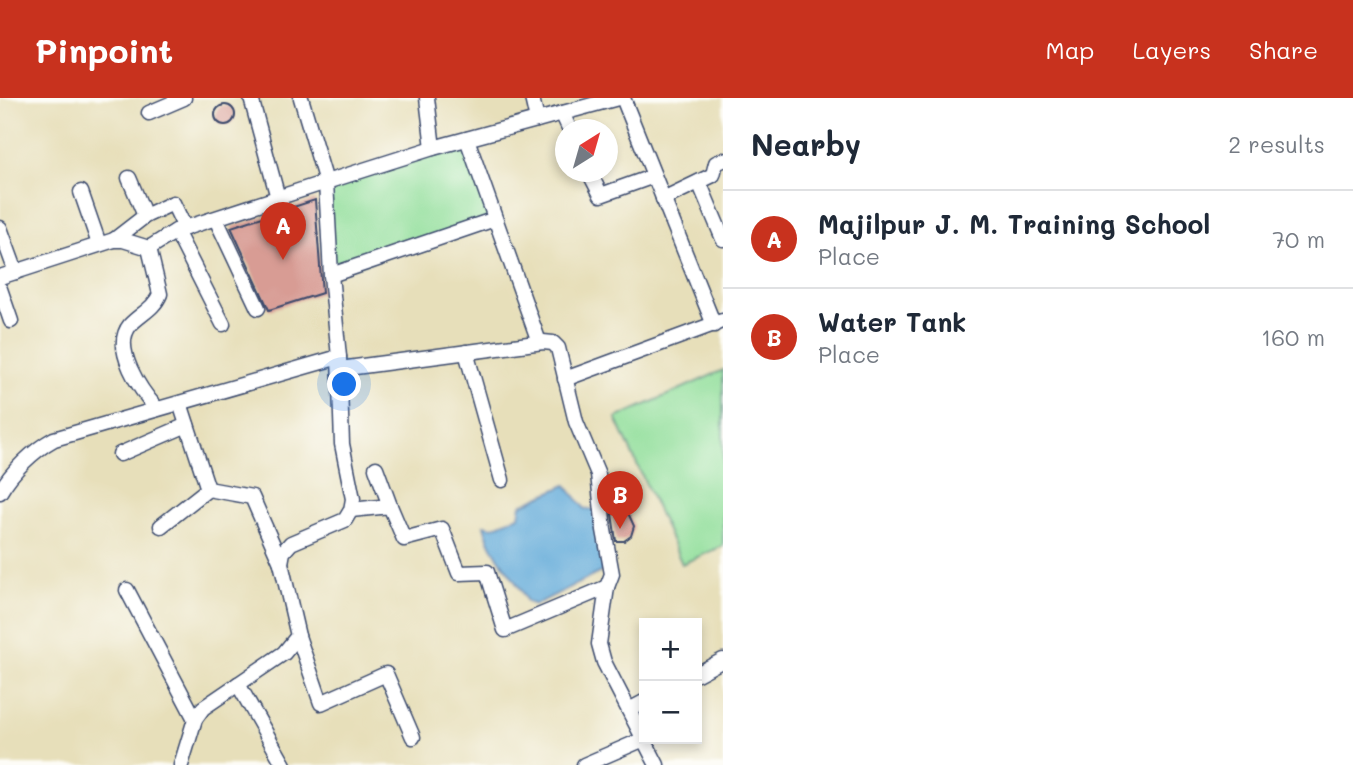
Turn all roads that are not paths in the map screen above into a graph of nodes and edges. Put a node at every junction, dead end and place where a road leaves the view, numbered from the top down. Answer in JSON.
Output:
{"nodes":[{"id":1,"x":184,"y":98,"type":"edge"},
{"id":2,"x":251,"y":98,"type":"edge"},
{"id":3,"x":301,"y":98,"type":"edge"},
{"id":4,"x":426,"y":98,"type":"edge"},
{"id":5,"x":532,"y":98,"type":"edge"},
{"id":6,"x":618,"y":98,"type":"edge"},
{"id":7,"x":623,"y":98,"type":"edge"},
{"id":8,"x":584,"y":102,"type":"edge"},
{"id":9,"x":149,"y":113,"type":"dead end"},
{"id":10,"x":562,"y":113,"type":"junction"},
{"id":11,"x":564,"y":119,"type":"edge"},
{"id":12,"x":537,"y":120,"type":"junction"},
{"id":13,"x":467,"y":139,"type":"junction"},
{"id":14,"x":433,"y":148,"type":"junction"},
{"id":15,"x":723,"y":160,"type":"edge"},
{"id":16,"x":654,"y":176,"type":"junction"},
{"id":17,"x":129,"y":178,"type":"dead end"},
{"id":18,"x":326,"y":182,"type":"junction"},
{"id":19,"x":594,"y":182,"type":"edge"},
{"id":20,"x":699,"y":182,"type":"junction"},
{"id":21,"x":81,"y":192,"type":"dead end"},
{"id":22,"x":278,"y":198,"type":"junction"},
{"id":23,"x":663,"y":198,"type":"junction"},
{"id":24,"x":145,"y":216,"type":"junction"},
{"id":25,"x":216,"y":219,"type":"junction"},
{"id":26,"x":495,"y":219,"type":"junction"},
{"id":27,"x":0,"y":228,"type":"edge"},
{"id":28,"x":181,"y":230,"type":"junction"},
{"id":29,"x":723,"y":239,"type":"edge"},
{"id":30,"x":114,"y":240,"type":"junction"},
{"id":31,"x":99,"y":244,"type":"junction"},
{"id":32,"x":149,"y":248,"type":"junction"},
{"id":33,"x":16,"y":272,"type":"junction"},
{"id":34,"x":331,"y":275,"type":"junction"},
{"id":35,"x":0,"y":277,"type":"edge"},
{"id":36,"x":0,"y":289,"type":"edge"},
{"id":37,"x":258,"y":308,"type":"dead end"},
{"id":38,"x":11,"y":321,"type":"dead end"},
{"id":39,"x":719,"y":323,"type":"edge"},
{"id":40,"x":223,"y":324,"type":"dead end"},
{"id":41,"x":539,"y":342,"type":"junction"},
{"id":42,"x":466,"y":352,"type":"junction"},
{"id":43,"x":339,"y":363,"type":"junction"},
{"id":44,"x":565,"y":379,"type":"junction"},
{"id":45,"x":180,"y":403,"type":"junction"},
{"id":46,"x":157,"y":409,"type":"junction"},
{"id":47,"x":187,"y":425,"type":"junction"},
{"id":48,"x":120,"y":454,"type":"dead end"},
{"id":49,"x":376,"y":468,"type":"dead end"},
{"id":50,"x":502,"y":480,"type":"dead end"},
{"id":51,"x":208,"y":489,"type":"junction"},
{"id":52,"x":0,"y":492,"type":"edge"},
{"id":53,"x":390,"y":506,"type":"junction"},
{"id":54,"x":351,"y":510,"type":"junction"},
{"id":55,"x":162,"y":526,"type":"dead end"},
{"id":56,"x":281,"y":563,"type":"junction"},
{"id":57,"x":607,"y":587,"type":"junction"},
{"id":58,"x":127,"y":590,"type":"dead end"},
{"id":59,"x":298,"y":636,"type":"junction"},
{"id":60,"x":723,"y":660,"type":"edge"},
{"id":61,"x":702,"y":671,"type":"edge"},
{"id":62,"x":238,"y":684,"type":"junction"},
{"id":63,"x":639,"y":705,"type":"edge"},
{"id":64,"x":629,"y":710,"type":"junction"},
{"id":65,"x":195,"y":719,"type":"junction"},
{"id":66,"x":639,"y":731,"type":"edge"},
{"id":67,"x":413,"y":737,"type":"dead end"},
{"id":68,"x":639,"y":741,"type":"edge"},
{"id":69,"x":646,"y":744,"type":"edge"},
{"id":70,"x":181,"y":765,"type":"edge"},
{"id":71,"x":285,"y":765,"type":"edge"},
{"id":72,"x":584,"y":765,"type":"edge"},
{"id":73,"x":657,"y":765,"type":"edge"}],
"edges":[{"from":1,"to":9,"type":"street"},
{"from":2,"to":22,"type":"street"},
{"from":3,"to":18,"type":"street"},
{"from":4,"to":14,"type":"street"},
{"from":5,"to":12,"type":"street"},
{"from":6,"to":8,"type":"street"},
{"from":7,"to":16,"type":"street"},
{"from":8,"to":10,"type":"street"},
{"from":10,"to":11,"type":"street"},
{"from":10,"to":12,"type":"street"},
{"from":12,"to":13,"type":"street"},
{"from":13,"to":14,"type":"street"},
{"from":13,"to":26,"type":"street"},
{"from":14,"to":18,"type":"street"},
{"from":15,"to":20,"type":"street"},
{"from":16,"to":19,"type":"street"},
{"from":16,"to":23,"type":"street"},
{"from":17,"to":24,"type":"street"},
{"from":18,"to":22,"type":"street"},
{"from":18,"to":34,"type":"street"},
{"from":20,"to":23,"type":"street"},
{"from":20,"to":29,"type":"street"},
{"from":21,"to":31,"type":"street"},
{"from":22,"to":25,"type":"street"},
{"from":23,"to":39,"type":"street"},
{"from":24,"to":28,"type":"street"},
{"from":24,"to":30,"type":"street"},
{"from":25,"to":28,"type":"street"},
{"from":25,"to":37,"type":"street"},
{"from":26,"to":34,"type":"street"},
{"from":26,"to":41,"type":"street"},
{"from":27,"to":33,"type":"street"},
{"from":28,"to":32,"type":"street"},
{"from":28,"to":40,"type":"street"},
{"from":30,"to":31,"type":"street"},
{"from":30,"to":32,"type":"street"},
{"from":31,"to":33,"type":"street"},
{"from":32,"to":46,"type":"street"},
{"from":33,"to":35,"type":"street"},
{"from":34,"to":43,"type":"street"},
{"from":36,"to":38,"type":"street"},
{"from":39,"to":44,"type":"street"},
{"from":41,"to":42,"type":"street"},
{"from":41,"to":44,"type":"street"},
{"from":42,"to":43,"type":"street"},
{"from":42,"to":50,"type":"street"},
{"from":43,"to":45,"type":"street"},
{"from":43,"to":54,"type":"street"},
{"from":44,"to":57,"type":"street"},
{"from":45,"to":46,"type":"street"},
{"from":45,"to":47,"type":"street"},
{"from":46,"to":52,"type":"street"},
{"from":47,"to":48,"type":"street"},
{"from":47,"to":51,"type":"street"},
{"from":49,"to":53,"type":"street"},
{"from":51,"to":55,"type":"street"},
{"from":51,"to":56,"type":"street"},
{"from":53,"to":54,"type":"street"},
{"from":53,"to":57,"type":"street"},
{"from":54,"to":56,"type":"street"},
{"from":56,"to":59,"type":"street"},
{"from":57,"to":64,"type":"street"},
{"from":58,"to":65,"type":"street"},
{"from":59,"to":62,"type":"street"},
{"from":59,"to":67,"type":"street"},
{"from":60,"to":61,"type":"street"},
{"from":62,"to":65,"type":"street"},
{"from":62,"to":71,"type":"street"},
{"from":63,"to":64,"type":"street"},
{"from":64,"to":66,"type":"street"},
{"from":65,"to":70,"type":"street"},
{"from":68,"to":72,"type":"street"},
{"from":69,"to":73,"type":"street"}]}
